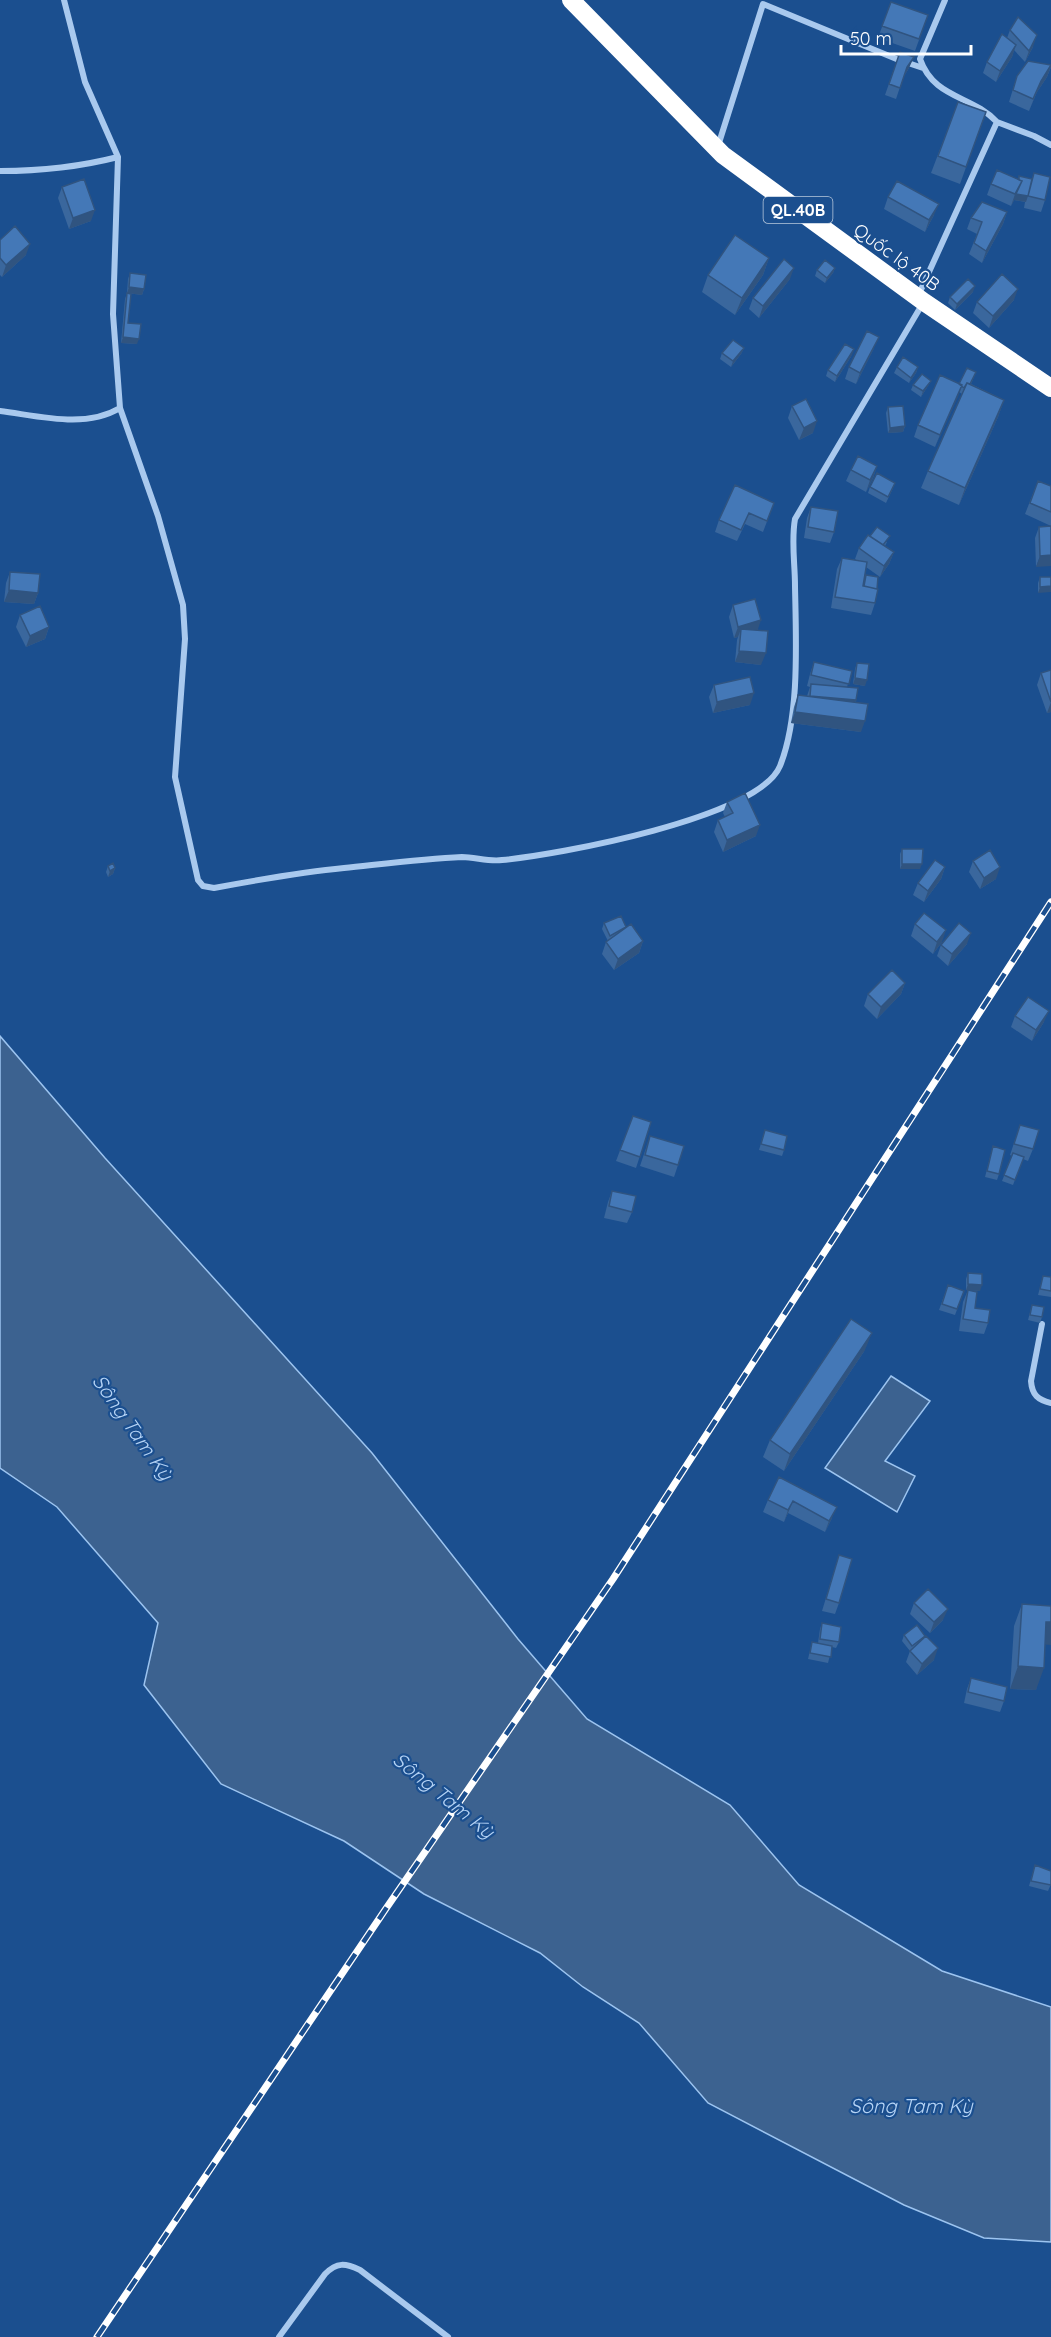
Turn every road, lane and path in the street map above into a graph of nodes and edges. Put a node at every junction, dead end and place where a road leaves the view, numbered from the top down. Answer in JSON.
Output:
{"nodes":[{"id":1,"x":64,"y":0,"type":"edge"},
{"id":2,"x":571,"y":0,"type":"edge"},
{"id":3,"x":945,"y":0,"type":"edge"},
{"id":4,"x":923,"y":68,"type":"junction"},
{"id":5,"x":997,"y":122,"type":"junction"},
{"id":6,"x":1051,"y":146,"type":"edge"},
{"id":7,"x":717,"y":149,"type":"junction"},
{"id":8,"x":118,"y":157,"type":"junction"},
{"id":9,"x":0,"y":171,"type":"edge"},
{"id":10,"x":921,"y":300,"type":"junction"},
{"id":11,"x":1051,"y":388,"type":"edge"},
{"id":12,"x":120,"y":408,"type":"junction"},
{"id":13,"x":0,"y":411,"type":"edge"},
{"id":14,"x":1042,"y":1324,"type":"edge"},
{"id":15,"x":1051,"y":1404,"type":"edge"},
{"id":16,"x":279,"y":2337,"type":"edge"},
{"id":17,"x":448,"y":2337,"type":"edge"}],
"edges":[{"from":1,"to":8,"type":"street"},
{"from":2,"to":7,"type":"highway","name":"Quốc lộ 40B","number":"QL.40B"},
{"from":3,"to":4,"type":"street"},
{"from":4,"to":5,"type":"street"},
{"from":4,"to":7,"type":"street"},
{"from":5,"to":6,"type":"street"},
{"from":5,"to":10,"type":"street"},
{"from":7,"to":10,"type":"highway","name":"Quốc lộ 40B","number":"QL.40B"},
{"from":8,"to":9,"type":"street"},
{"from":8,"to":12,"type":"street"},
{"from":10,"to":11,"type":"highway","name":"Quốc lộ 40B","number":"QL.40B"},
{"from":10,"to":12,"type":"street"},
{"from":12,"to":13,"type":"street"},
{"from":14,"to":15,"type":"street"},
{"from":16,"to":17,"type":"street"}]}
